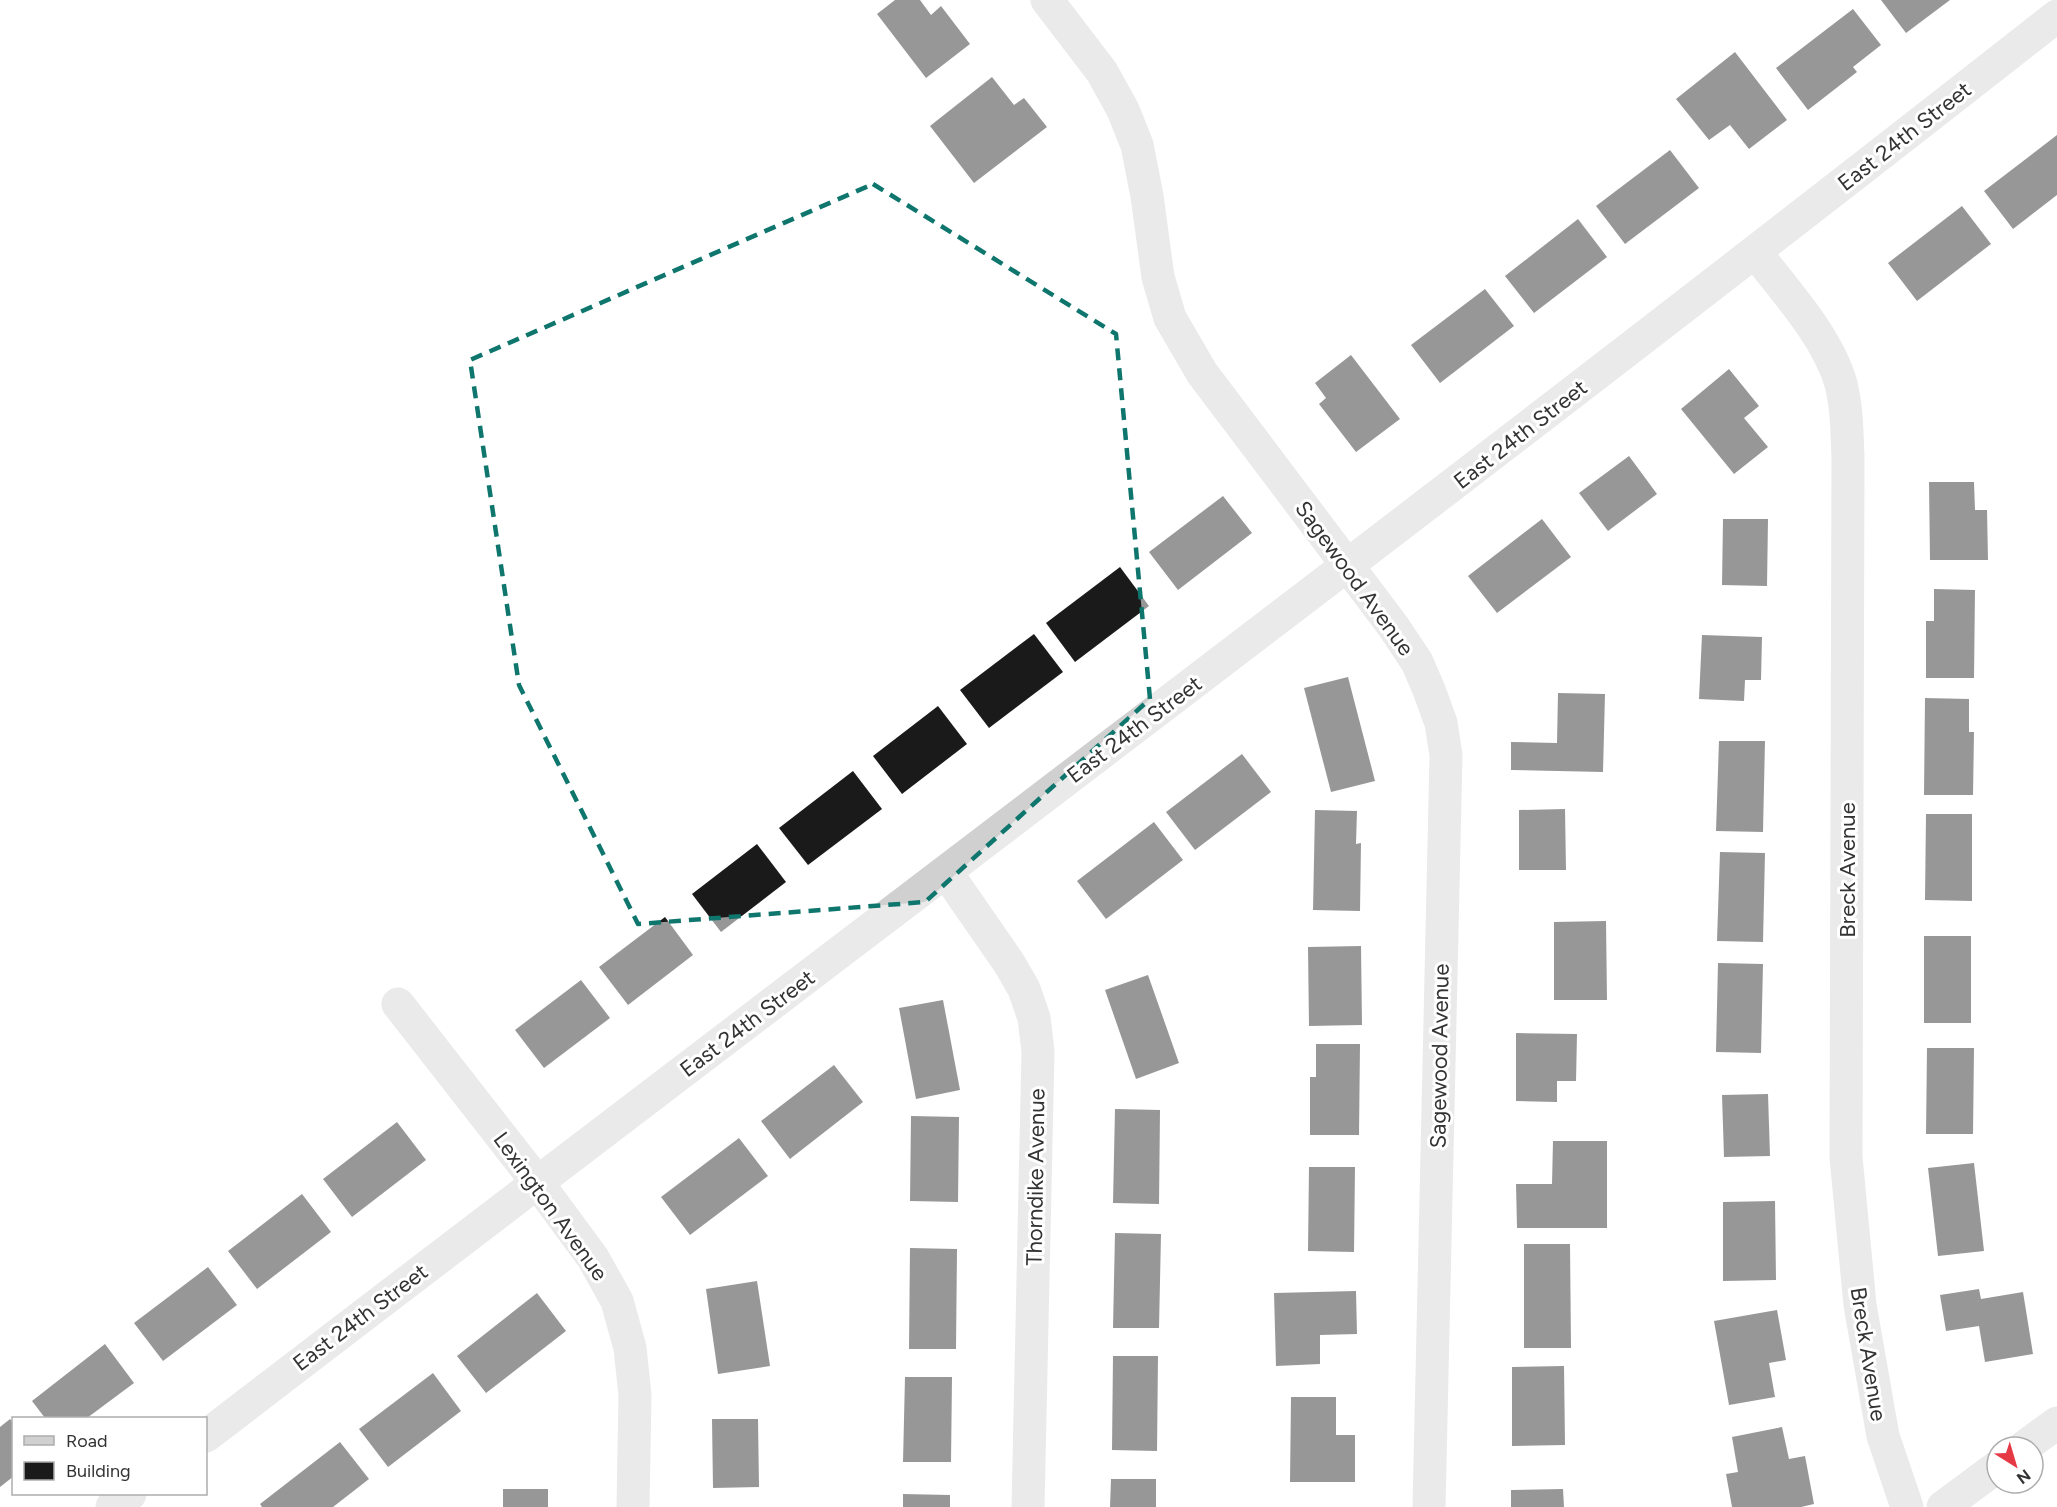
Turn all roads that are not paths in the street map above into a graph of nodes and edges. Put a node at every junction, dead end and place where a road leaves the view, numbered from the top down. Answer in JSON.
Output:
{"nodes":[{"id":1,"x":1047,"y":0,"type":"edge"},
{"id":2,"x":2057,"y":16,"type":"edge"},
{"id":3,"x":1756,"y":253,"type":"junction"},
{"id":4,"x":1348,"y":567,"type":"junction"},
{"id":5,"x":946,"y":872,"type":"junction"},
{"id":6,"x":398,"y":1004,"type":"dead end"},
{"id":7,"x":537,"y":1182,"type":"junction"},
{"id":8,"x":2057,"y":1423,"type":"edge"},
{"id":9,"x":207,"y":1435,"type":"edge"},
{"id":10,"x":2040,"y":1435,"type":"edge"},
{"id":11,"x":1985,"y":1476,"type":"edge"},
{"id":12,"x":129,"y":1495,"type":"edge"},
{"id":13,"x":112,"y":1507,"type":"edge"},
{"id":14,"x":633,"y":1507,"type":"edge"},
{"id":15,"x":1028,"y":1507,"type":"edge"},
{"id":16,"x":1429,"y":1507,"type":"edge"},
{"id":17,"x":1907,"y":1507,"type":"edge"},
{"id":18,"x":1943,"y":1507,"type":"edge"}],
"edges":[{"from":1,"to":4,"type":"street","name":"Sagewood Avenue"},
{"from":2,"to":3,"type":"street","name":"East 24th Street"},
{"from":3,"to":4,"type":"street","name":"East 24th Street"},
{"from":3,"to":17,"type":"street","name":"Breck Avenue"},
{"from":4,"to":5,"type":"street","name":"East 24th Street"},
{"from":4,"to":16,"type":"street","name":"Sagewood Avenue"},
{"from":5,"to":7,"type":"street","name":"East 24th Street"},
{"from":5,"to":15,"type":"street","name":"Thorndike Avenue"},
{"from":6,"to":7,"type":"street","name":"Lexington Avenue"},
{"from":7,"to":9,"type":"street","name":"East 24th Street"},
{"from":7,"to":14,"type":"street","name":"Lexington Avenue"},
{"from":8,"to":10,"type":"street"},
{"from":11,"to":18,"type":"street"},
{"from":12,"to":13,"type":"street"}]}
